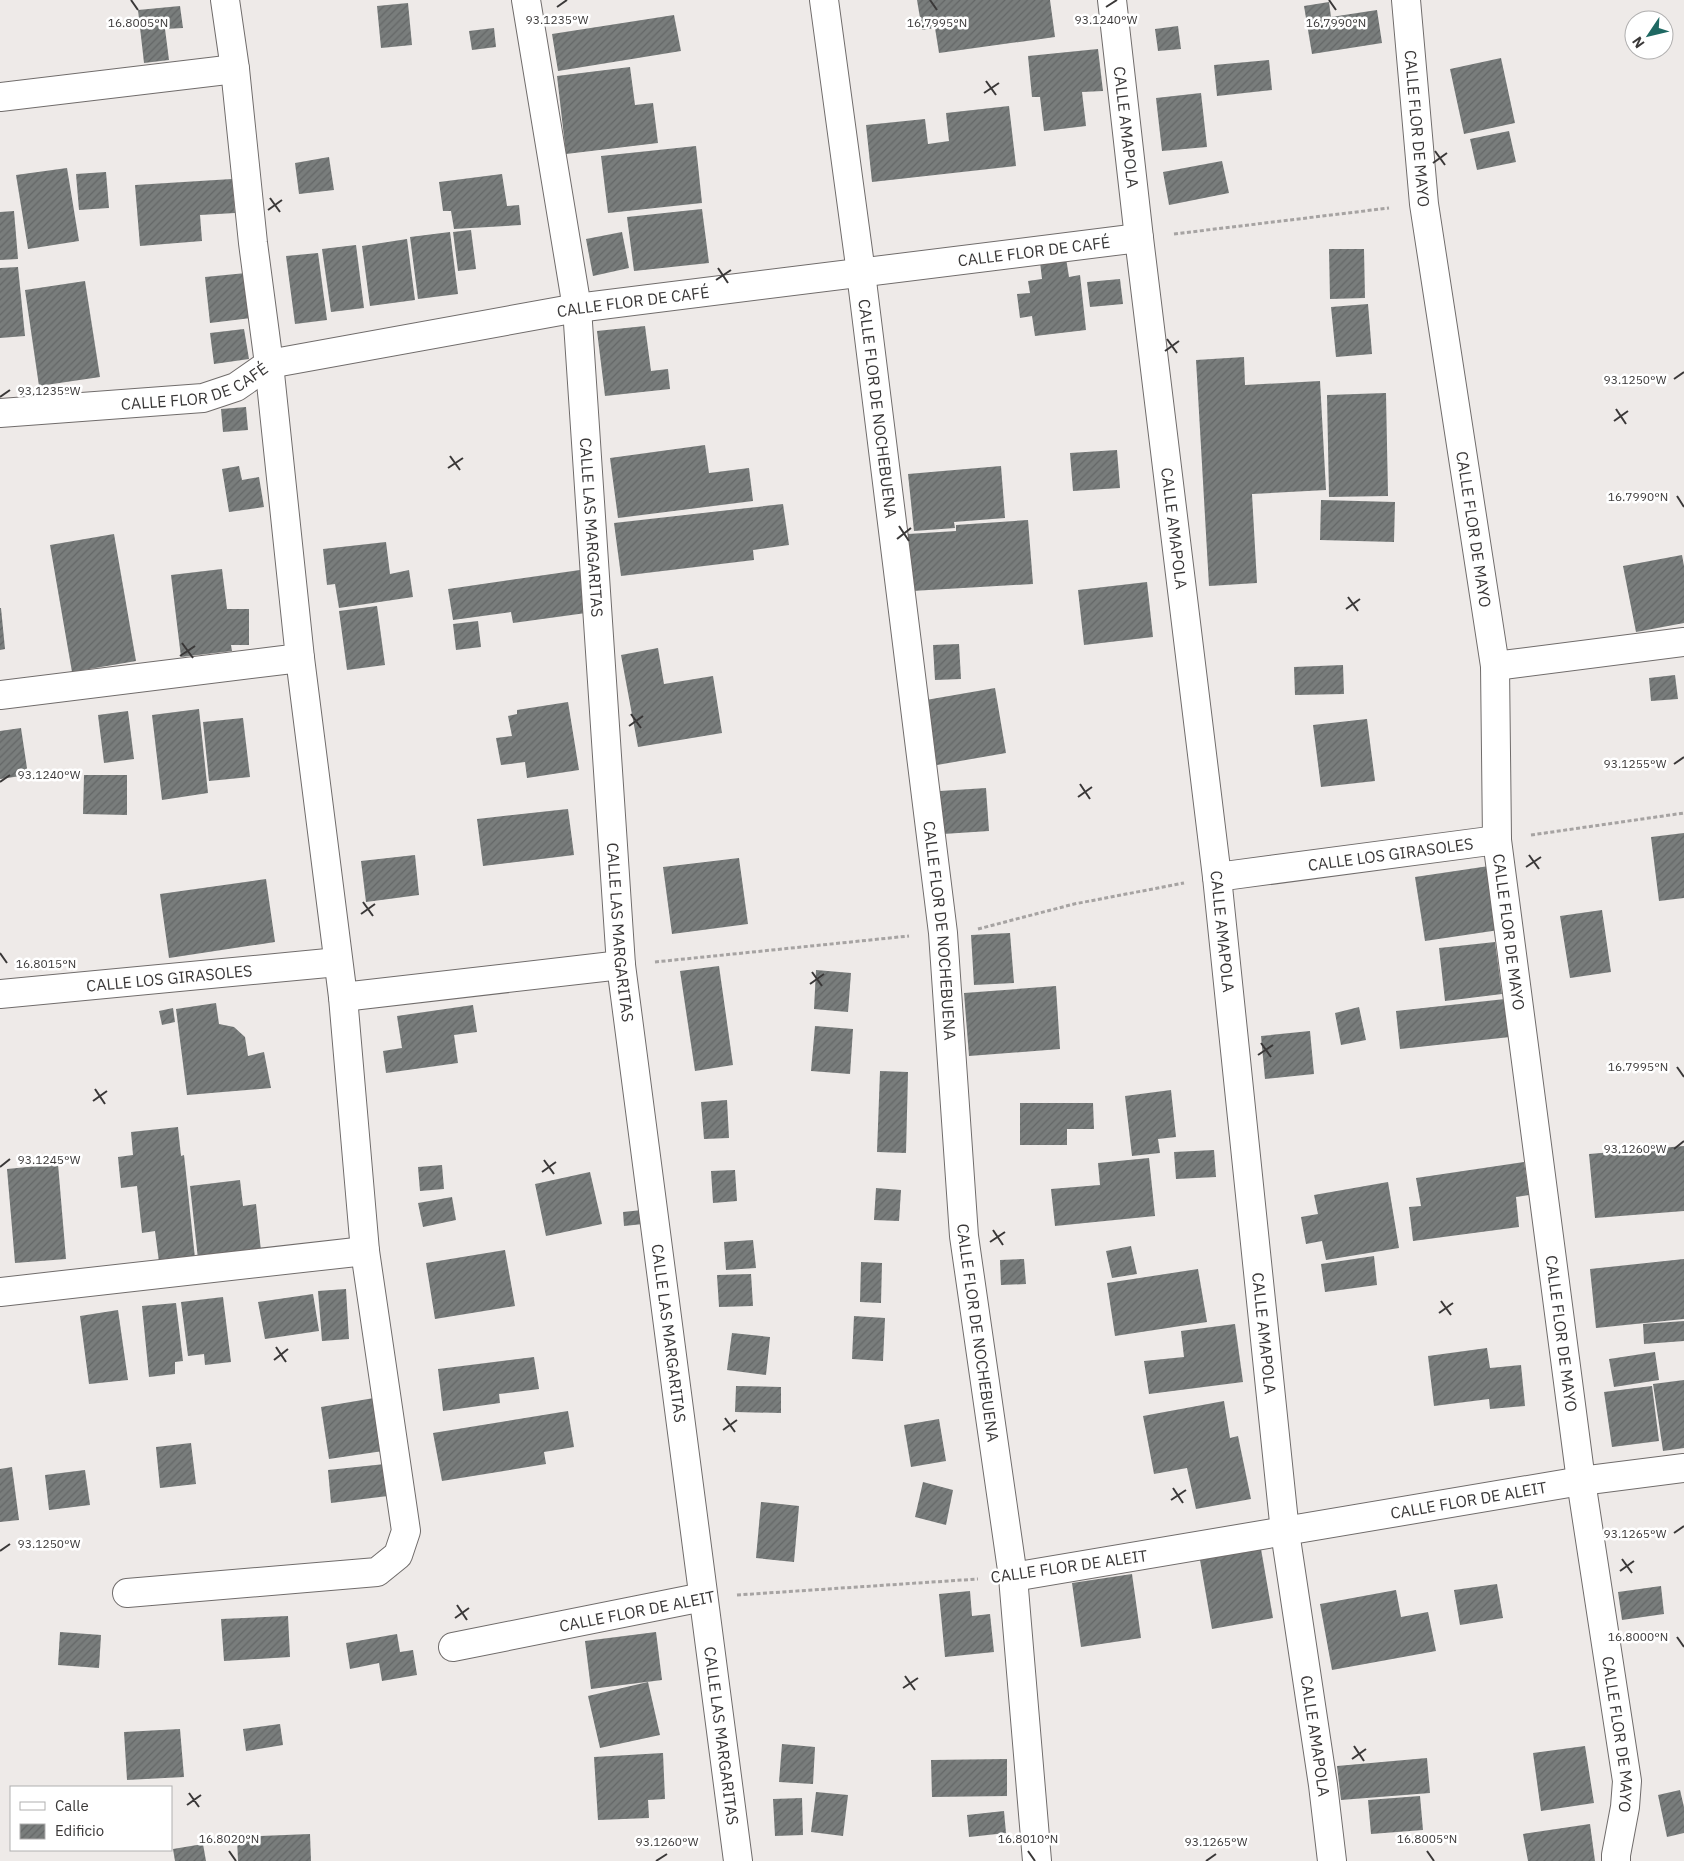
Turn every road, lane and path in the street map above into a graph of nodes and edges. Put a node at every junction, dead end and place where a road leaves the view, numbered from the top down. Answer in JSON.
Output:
{"nodes":[{"id":1,"x":225,"y":0,"type":"edge"},
{"id":2,"x":526,"y":0,"type":"edge"},
{"id":3,"x":824,"y":0,"type":"edge"},
{"id":4,"x":1112,"y":0,"type":"edge"},
{"id":5,"x":1406,"y":0,"type":"edge"},
{"id":6,"x":235,"y":69,"type":"junction"},
{"id":7,"x":0,"y":97,"type":"edge"},
{"id":8,"x":1424,"y":204,"type":"junction"},
{"id":9,"x":1139,"y":238,"type":"junction"},
{"id":10,"x":861,"y":273,"type":"junction"},
{"id":11,"x":578,"y":308,"type":"junction"},
{"id":12,"x":269,"y":364,"type":"junction"},
{"id":13,"x":0,"y":413,"type":"edge"},
{"id":14,"x":1684,"y":642,"type":"edge"},
{"id":15,"x":300,"y":658,"type":"junction"},
{"id":16,"x":1495,"y":666,"type":"junction"},
{"id":17,"x":0,"y":695,"type":"edge"},
{"id":18,"x":1684,"y":813,"type":"edge"},
{"id":19,"x":1497,"y":840,"type":"junction"},
{"id":20,"x":1217,"y":877,"type":"junction"},
{"id":21,"x":338,"y":962,"type":"junction"},
{"id":22,"x":621,"y":965,"type":"junction"},
{"id":23,"x":0,"y":994,"type":"edge"},
{"id":24,"x":343,"y":997,"type":"junction"},
{"id":25,"x":365,"y":1251,"type":"junction"},
{"id":26,"x":0,"y":1292,"type":"edge"},
{"id":27,"x":1684,"y":1468,"type":"edge"},
{"id":28,"x":1581,"y":1481,"type":"junction"},
{"id":29,"x":1285,"y":1532,"type":"junction"},
{"id":30,"x":1013,"y":1576,"type":"junction"},
{"id":31,"x":127,"y":1593,"type":"dead end"},
{"id":32,"x":703,"y":1597,"type":"junction"},
{"id":33,"x":453,"y":1648,"type":"dead end"},
{"id":34,"x":738,"y":1861,"type":"edge"},
{"id":35,"x":1037,"y":1861,"type":"edge"},
{"id":36,"x":1332,"y":1861,"type":"edge"},
{"id":37,"x":1616,"y":1861,"type":"edge"}],
"edges":[{"from":1,"to":6,"type":"street"},
{"from":2,"to":11,"type":"street","name":"CALLE LAS MARGARITAS"},
{"from":3,"to":10,"type":"street","name":"CALLE FLOR DE NOCHEBUENA"},
{"from":4,"to":9,"type":"street","name":"CALLE AMAPOLA"},
{"from":5,"to":8,"type":"street","name":"CALLE FLOR DE MAYO"},
{"from":6,"to":7,"type":"street"},
{"from":6,"to":12,"type":"street"},
{"from":8,"to":9,"type":"path"},
{"from":8,"to":16,"type":"street","name":"CALLE FLOR DE MAYO"},
{"from":9,"to":10,"type":"street","name":"CALLE FLOR DE CAFÉ"},
{"from":9,"to":20,"type":"street","name":"CALLE AMAPOLA"},
{"from":10,"to":11,"type":"street","name":"CALLE FLOR DE CAFÉ"},
{"from":10,"to":30,"type":"street","name":"CALLE FLOR DE NOCHEBUENA"},
{"from":11,"to":12,"type":"street","name":"CALLE FLOR DE CAFÉ"},
{"from":11,"to":22,"type":"street","name":"CALLE LAS MARGARITAS"},
{"from":12,"to":13,"type":"street","name":"CALLE FLOR DE CAFÉ"},
{"from":12,"to":15,"type":"street"},
{"from":14,"to":16,"type":"street"},
{"from":15,"to":17,"type":"street"},
{"from":15,"to":21,"type":"street"},
{"from":16,"to":19,"type":"street","name":"CALLE FLOR DE MAYO"},
{"from":18,"to":19,"type":"path","name":"CALLE LOS GIRASOLES"},
{"from":19,"to":20,"type":"street","name":"CALLE LOS GIRASOLES"},
{"from":19,"to":28,"type":"street","name":"CALLE FLOR DE MAYO"},
{"from":20,"to":29,"type":"street","name":"CALLE AMAPOLA"},
{"from":21,"to":23,"type":"street","name":"CALLE LOS GIRASOLES"},
{"from":21,"to":24,"type":"street"},
{"from":22,"to":24,"type":"street"},
{"from":22,"to":32,"type":"street","name":"CALLE LAS MARGARITAS"},
{"from":24,"to":25,"type":"street"},
{"from":25,"to":26,"type":"street"},
{"from":25,"to":31,"type":"street"},
{"from":27,"to":28,"type":"street","name":"CALLE FLOR DE ALEIT"},
{"from":28,"to":29,"type":"street","name":"CALLE FLOR DE ALEIT"},
{"from":28,"to":37,"type":"street","name":"CALLE FLOR DE MAYO"},
{"from":29,"to":30,"type":"street","name":"CALLE FLOR DE ALEIT"},
{"from":29,"to":36,"type":"street","name":"CALLE AMAPOLA"},
{"from":30,"to":32,"type":"path","name":"CALLE FLOR DE ALEIT"},
{"from":30,"to":35,"type":"street","name":"CALLE FLOR DE NOCHEBUENA"},
{"from":32,"to":33,"type":"street","name":"CALLE FLOR DE ALEIT"},
{"from":32,"to":34,"type":"street","name":"CALLE LAS MARGARITAS"}]}
